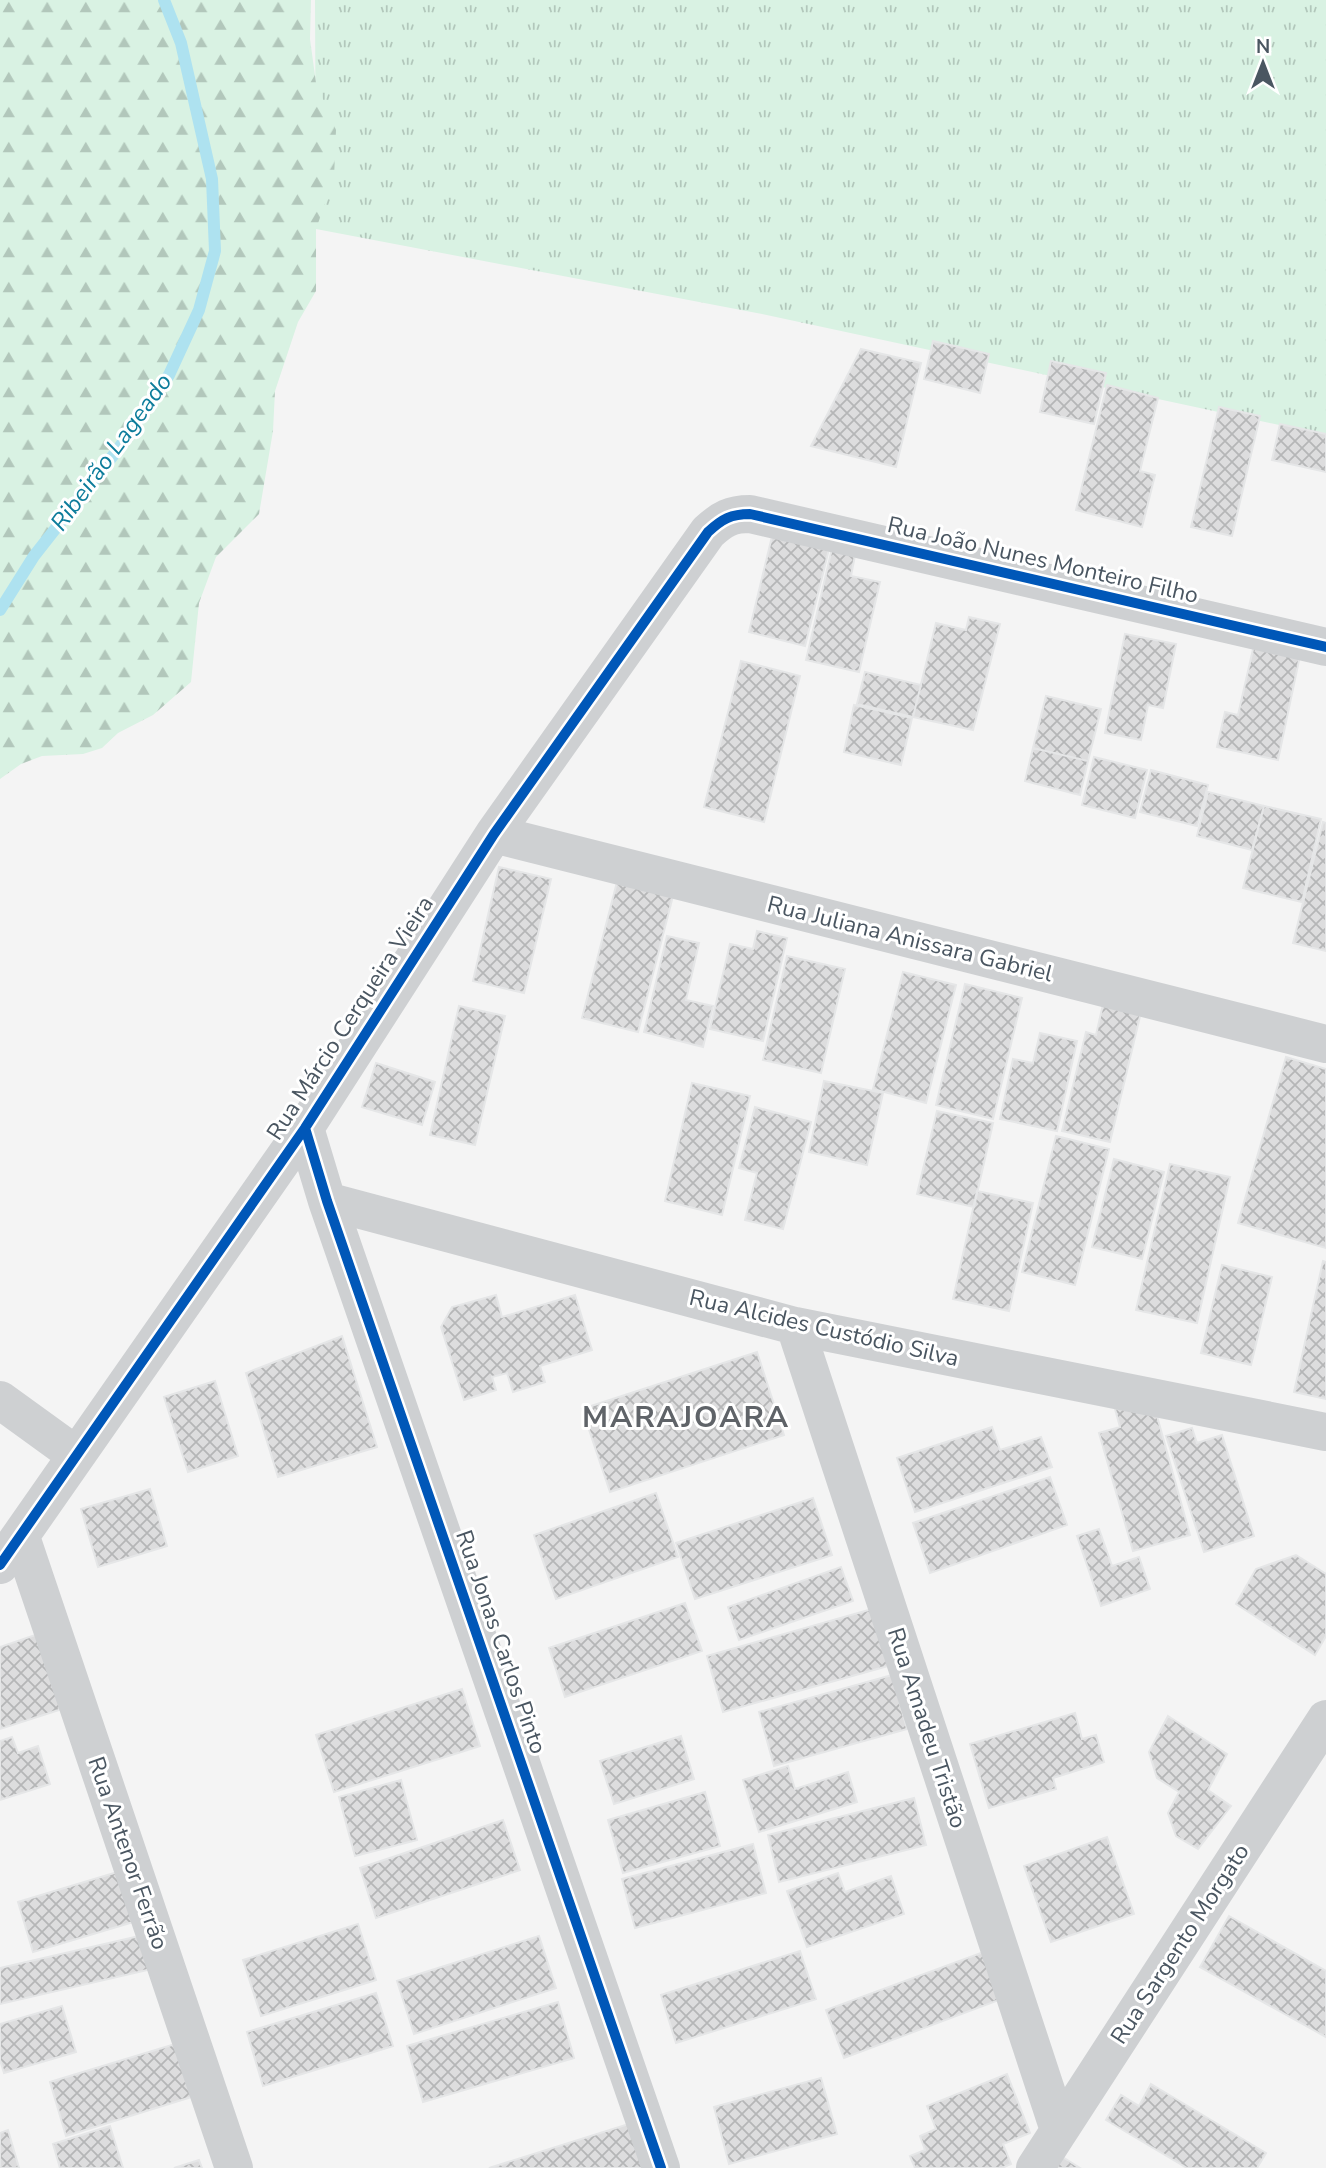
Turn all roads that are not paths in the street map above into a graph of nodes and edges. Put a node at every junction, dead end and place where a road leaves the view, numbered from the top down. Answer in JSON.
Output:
{"nodes":[{"id":1,"x":750,"y":514,"type":"joint"},
{"id":2,"x":1326,"y":647,"type":"edge"},
{"id":3,"x":494,"y":834,"type":"junction"},
{"id":4,"x":1326,"y":1044,"type":"edge"},
{"id":5,"x":305,"y":1128,"type":"junction"},
{"id":6,"x":327,"y":1200,"type":"junction"},
{"id":7,"x":795,"y":1326,"type":"junction"},
{"id":8,"x":0,"y":1399,"type":"edge"},
{"id":9,"x":1326,"y":1432,"type":"edge"},
{"id":10,"x":76,"y":1455,"type":"junction"},
{"id":11,"x":10,"y":1551,"type":"edge"},
{"id":12,"x":1326,"y":1719,"type":"edge"},
{"id":13,"x":1059,"y":2130,"type":"junction"},
{"id":14,"x":234,"y":2168,"type":"edge"},
{"id":15,"x":661,"y":2168,"type":"edge"},
{"id":16,"x":1035,"y":2168,"type":"edge"}],
"edges":[{"from":1,"to":2,"type":"street","name":"Rua João Nunes Monteiro Filho"},
{"from":1,"to":3,"type":"street","name":"Rua Márcio Cerqueira Vieira"},
{"from":3,"to":4,"type":"street","name":"Rua Juliana Anissara Gabriel"},
{"from":3,"to":5,"type":"street","name":"Rua Márcio Cerqueira Vieira"},
{"from":5,"to":6,"type":"street","name":"Rua Jonas Carlos Pinto"},
{"from":5,"to":10,"type":"street","name":"Rua Márcio Cerqueira Vieira"},
{"from":6,"to":7,"type":"street","name":"Rua Alcides Custódio Silva"},
{"from":6,"to":15,"type":"street","name":"Rua Jonas Carlos Pinto"},
{"from":7,"to":9,"type":"street","name":"Rua Alcides Custódio Silva"},
{"from":7,"to":13,"type":"street","name":"Rua Amadeu Tristão"},
{"from":8,"to":10,"type":"street"},
{"from":10,"to":11,"type":"street","name":"Rua Márcio Cerqueira Vieira"},
{"from":11,"to":14,"type":"street","name":"Rua Antenor Ferrão"},
{"from":12,"to":13,"type":"street","name":"Rua Sargento Morgato"},
{"from":13,"to":16,"type":"street","name":"Rua Sargento Morgato"}]}
